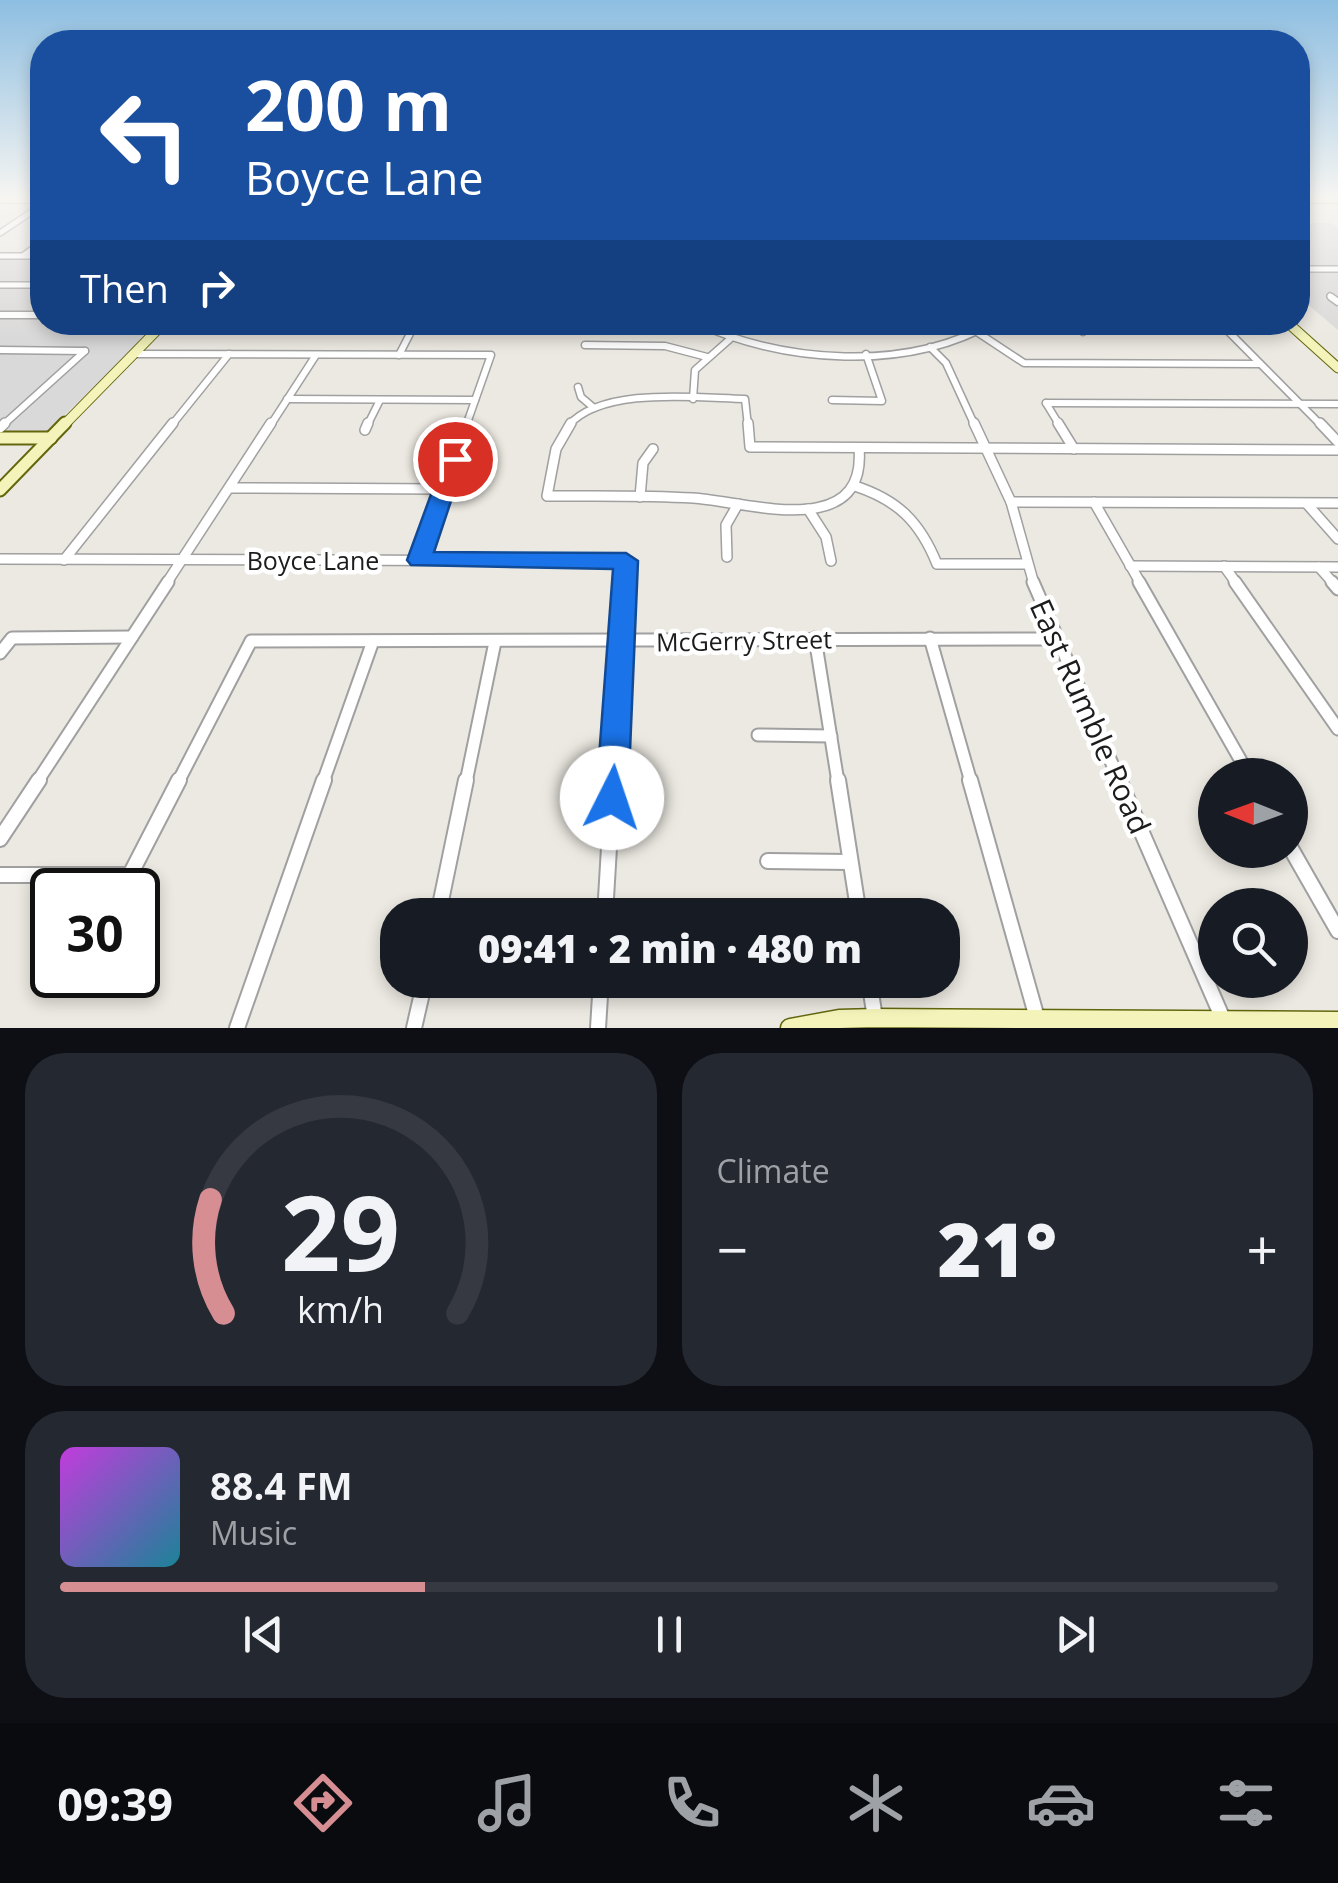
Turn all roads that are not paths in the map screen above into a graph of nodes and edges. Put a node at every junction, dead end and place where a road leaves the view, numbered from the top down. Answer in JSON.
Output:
{"nodes":[{"id":1,"x":30,"y":250,"type":"edge"},
{"id":2,"x":0,"y":256,"type":"edge"},
{"id":3,"x":22,"y":256,"type":"junction"},
{"id":4,"x":30,"y":256,"type":"edge"},
{"id":5,"x":1310,"y":269,"type":"edge"},
{"id":6,"x":1338,"y":269,"type":"edge"},
{"id":7,"x":0,"y":284,"type":"edge"},
{"id":8,"x":30,"y":284,"type":"edge"},
{"id":9,"x":0,"y":316,"type":"edge"},
{"id":10,"x":30,"y":316,"type":"edge"},
{"id":11,"x":152,"y":335,"type":"edge"},
{"id":12,"x":410,"y":335,"type":"edge"},
{"id":13,"x":722,"y":335,"type":"edge"},
{"id":14,"x":967,"y":335,"type":"edge"},
{"id":15,"x":982,"y":335,"type":"edge"},
{"id":16,"x":1232,"y":335,"type":"edge"},
{"id":17,"x":1302,"y":335,"type":"edge"},
{"id":18,"x":730,"y":339,"type":"junction"},
{"id":19,"x":585,"y":345,"type":"dead end"},
{"id":20,"x":930,"y":346,"type":"junction"},
{"id":21,"x":0,"y":350,"type":"edge"},
{"id":22,"x":84,"y":351,"type":"joint"},
{"id":23,"x":134,"y":354,"type":"junction"},
{"id":24,"x":229,"y":354,"type":"junction"},
{"id":25,"x":866,"y":354,"type":"junction"},
{"id":26,"x":316,"y":355,"type":"junction"},
{"id":27,"x":400,"y":355,"type":"junction"},
{"id":28,"x":491,"y":355,"type":"joint"},
{"id":29,"x":707,"y":358,"type":"junction"},
{"id":30,"x":1260,"y":364,"type":"junction"},
{"id":31,"x":1336,"y":365,"type":"edge"},
{"id":32,"x":578,"y":386,"type":"dead end"},
{"id":33,"x":287,"y":399,"type":"junction"},
{"id":34,"x":693,"y":399,"type":"junction"},
{"id":35,"x":745,"y":399,"type":"joint"},
{"id":36,"x":380,"y":400,"type":"junction"},
{"id":37,"x":475,"y":400,"type":"junction"},
{"id":38,"x":832,"y":400,"type":"dead end"},
{"id":39,"x":1300,"y":404,"type":"junction"},
{"id":40,"x":1338,"y":404,"type":"edge"},
{"id":41,"x":594,"y":408,"type":"junction"},
{"id":42,"x":0,"y":428,"type":"edge"},
{"id":43,"x":365,"y":430,"type":"dead end"},
{"id":44,"x":0,"y":438,"type":"edge"},
{"id":45,"x":52,"y":438,"type":"junction"},
{"id":46,"x":1338,"y":442,"type":"edge"},
{"id":47,"x":750,"y":447,"type":"joint"},
{"id":48,"x":860,"y":448,"type":"junction"},
{"id":49,"x":986,"y":449,"type":"junction"},
{"id":50,"x":1074,"y":449,"type":"junction"},
{"id":51,"x":653,"y":450,"type":"dead end"},
{"id":52,"x":1338,"y":450,"type":"edge"},
{"id":53,"x":855,"y":486,"type":"junction"},
{"id":54,"x":230,"y":488,"type":"junction"},
{"id":55,"x":444,"y":488,"type":"junction"},
{"id":56,"x":0,"y":490,"type":"edge"},
{"id":57,"x":640,"y":497,"type":"junction"},
{"id":58,"x":1011,"y":502,"type":"junction"},
{"id":59,"x":1094,"y":502,"type":"junction"},
{"id":60,"x":1306,"y":503,"type":"junction"},
{"id":61,"x":1338,"y":503,"type":"edge"},
{"id":62,"x":738,"y":504,"type":"junction"},
{"id":63,"x":808,"y":509,"type":"junction"},
{"id":64,"x":1338,"y":539,"type":"edge"},
{"id":65,"x":727,"y":557,"type":"dead end"},
{"id":66,"x":0,"y":559,"type":"edge"},
{"id":67,"x":64,"y":560,"type":"junction"},
{"id":68,"x":181,"y":560,"type":"junction"},
{"id":69,"x":419,"y":560,"type":"junction"},
{"id":70,"x":832,"y":561,"type":"dead end"},
{"id":71,"x":1028,"y":564,"type":"junction"},
{"id":72,"x":1130,"y":566,"type":"junction"},
{"id":73,"x":1224,"y":566,"type":"junction"},
{"id":74,"x":1319,"y":567,"type":"junction"},
{"id":75,"x":1338,"y":567,"type":"edge"},
{"id":76,"x":1338,"y":589,"type":"edge"},
{"id":77,"x":132,"y":637,"type":"junction"},
{"id":78,"x":815,"y":638,"type":"junction"},
{"id":79,"x":930,"y":638,"type":"junction"},
{"id":80,"x":1057,"y":639,"type":"junction"},
{"id":81,"x":373,"y":641,"type":"junction"},
{"id":82,"x":496,"y":642,"type":"junction"},
{"id":83,"x":621,"y":642,"type":"junction"},
{"id":84,"x":0,"y":653,"type":"edge"},
{"id":85,"x":1338,"y":729,"type":"edge"},
{"id":86,"x":758,"y":735,"type":"dead end"},
{"id":87,"x":830,"y":736,"type":"junction"},
{"id":88,"x":1239,"y":758,"type":"edge"},
{"id":89,"x":0,"y":839,"type":"edge"},
{"id":90,"x":768,"y":861,"type":"dead end"},
{"id":91,"x":850,"y":862,"type":"junction"},
{"id":92,"x":1302,"y":868,"type":"edge"},
{"id":93,"x":0,"y":875,"type":"edge"},
{"id":94,"x":442,"y":898,"type":"edge"},
{"id":95,"x":606,"y":898,"type":"edge"},
{"id":96,"x":856,"y":898,"type":"edge"},
{"id":97,"x":1338,"y":931,"type":"edge"},
{"id":98,"x":420,"y":998,"type":"edge"},
{"id":99,"x":600,"y":998,"type":"edge"},
{"id":100,"x":872,"y":998,"type":"edge"},
{"id":101,"x":875,"y":1018,"type":"junction"},
{"id":102,"x":1037,"y":1018,"type":"junction"},
{"id":103,"x":1338,"y":1021,"type":"edge"},
{"id":104,"x":1225,"y":1023,"type":"edge"},
{"id":105,"x":237,"y":1028,"type":"edge"},
{"id":106,"x":414,"y":1028,"type":"edge"},
{"id":107,"x":598,"y":1028,"type":"edge"},
{"id":108,"x":790,"y":1028,"type":"edge"}],
"edges":[{"from":1,"to":3,"type":"street"},
{"from":2,"to":3,"type":"street"},
{"from":3,"to":4,"type":"street"},
{"from":5,"to":6,"type":"street"},
{"from":7,"to":8,"type":"street"},
{"from":9,"to":10,"type":"street"},
{"from":11,"to":23,"type":"main road"},
{"from":12,"to":27,"type":"street"},
{"from":13,"to":18,"type":"street"},
{"from":14,"to":20,"type":"street"},
{"from":15,"to":30,"type":"street"},
{"from":16,"to":30,"type":"street"},
{"from":17,"to":31,"type":"main road"},
{"from":18,"to":25,"type":"street"},
{"from":18,"to":29,"type":"street"},
{"from":19,"to":29,"type":"street"},
{"from":20,"to":25,"type":"street"},
{"from":20,"to":49,"type":"street","name":"East Rumble Road"},
{"from":21,"to":22,"type":"street"},
{"from":22,"to":42,"type":"street"},
{"from":23,"to":24,"type":"street"},
{"from":23,"to":45,"type":"main road"},
{"from":24,"to":26,"type":"street"},
{"from":24,"to":67,"type":"street"},
{"from":25,"to":38,"type":"street"},
{"from":26,"to":27,"type":"street"},
{"from":26,"to":33,"type":"street"},
{"from":27,"to":28,"type":"street"},
{"from":28,"to":37,"type":"street"},
{"from":29,"to":34,"type":"street"},
{"from":30,"to":39,"type":"street"},
{"from":32,"to":41,"type":"street"},
{"from":33,"to":36,"type":"street"},
{"from":33,"to":54,"type":"street"},
{"from":34,"to":35,"type":"street"},
{"from":34,"to":41,"type":"street"},
{"from":35,"to":47,"type":"street"},
{"from":36,"to":37,"type":"street"},
{"from":36,"to":43,"type":"street"},
{"from":37,"to":55,"type":"street"},
{"from":39,"to":40,"type":"street"},
{"from":39,"to":46,"type":"street"},
{"from":39,"to":50,"type":"street"},
{"from":41,"to":57,"type":"street"},
{"from":44,"to":45,"type":"main road"},
{"from":45,"to":56,"type":"main road"},
{"from":47,"to":48,"type":"street"},
{"from":48,"to":49,"type":"street"},
{"from":48,"to":53,"type":"street"},
{"from":49,"to":50,"type":"street"},
{"from":49,"to":58,"type":"street","name":"East Rumble Road"},
{"from":50,"to":52,"type":"street"},
{"from":51,"to":57,"type":"street"},
{"from":53,"to":63,"type":"street"},
{"from":53,"to":71,"type":"street"},
{"from":54,"to":55,"type":"street"},
{"from":54,"to":68,"type":"street"},
{"from":55,"to":69,"type":"street"},
{"from":57,"to":62,"type":"street"},
{"from":58,"to":59,"type":"street"},
{"from":58,"to":71,"type":"street","name":"East Rumble Road"},
{"from":59,"to":60,"type":"street"},
{"from":59,"to":72,"type":"street"},
{"from":60,"to":61,"type":"street"},
{"from":60,"to":64,"type":"street"},
{"from":62,"to":63,"type":"street"},
{"from":62,"to":65,"type":"street"},
{"from":63,"to":70,"type":"street"},
{"from":66,"to":67,"type":"street","name":"Boyce Lane"},
{"from":67,"to":68,"type":"street","name":"Boyce Lane"},
{"from":68,"to":69,"type":"street","name":"Boyce Lane"},
{"from":68,"to":77,"type":"street"},
{"from":69,"to":83,"type":"street","name":"Boyce Lane"},
{"from":71,"to":80,"type":"street","name":"East Rumble Road"},
{"from":72,"to":73,"type":"street"},
{"from":72,"to":88,"type":"street"},
{"from":73,"to":74,"type":"street"},
{"from":73,"to":85,"type":"street"},
{"from":74,"to":75,"type":"street"},
{"from":74,"to":76,"type":"street"},
{"from":77,"to":84,"type":"street"},
{"from":77,"to":89,"type":"street"},
{"from":78,"to":79,"type":"street","name":"McGerry Street"},
{"from":78,"to":83,"type":"street","name":"McGerry Street"},
{"from":78,"to":87,"type":"street"},
{"from":79,"to":80,"type":"street","name":"McGerry Street"},
{"from":79,"to":102,"type":"street"},
{"from":80,"to":104,"type":"street","name":"East Rumble Road"},
{"from":81,"to":82,"type":"street","name":"McGerry Street"},
{"from":81,"to":93,"type":"street","name":"McGerry Street"},
{"from":81,"to":105,"type":"street"},
{"from":82,"to":83,"type":"street","name":"McGerry Street"},
{"from":82,"to":94,"type":"street"},
{"from":83,"to":95,"type":"street"},
{"from":86,"to":87,"type":"street"},
{"from":87,"to":91,"type":"street"},
{"from":90,"to":91,"type":"street"},
{"from":91,"to":96,"type":"street"},
{"from":92,"to":97,"type":"street"},
{"from":98,"to":106,"type":"street"},
{"from":99,"to":107,"type":"street"},
{"from":100,"to":101,"type":"street"},
{"from":101,"to":102,"type":"main road"},
{"from":101,"to":108,"type":"main road"},
{"from":102,"to":104,"type":"main road"},
{"from":103,"to":104,"type":"main road"}]}
